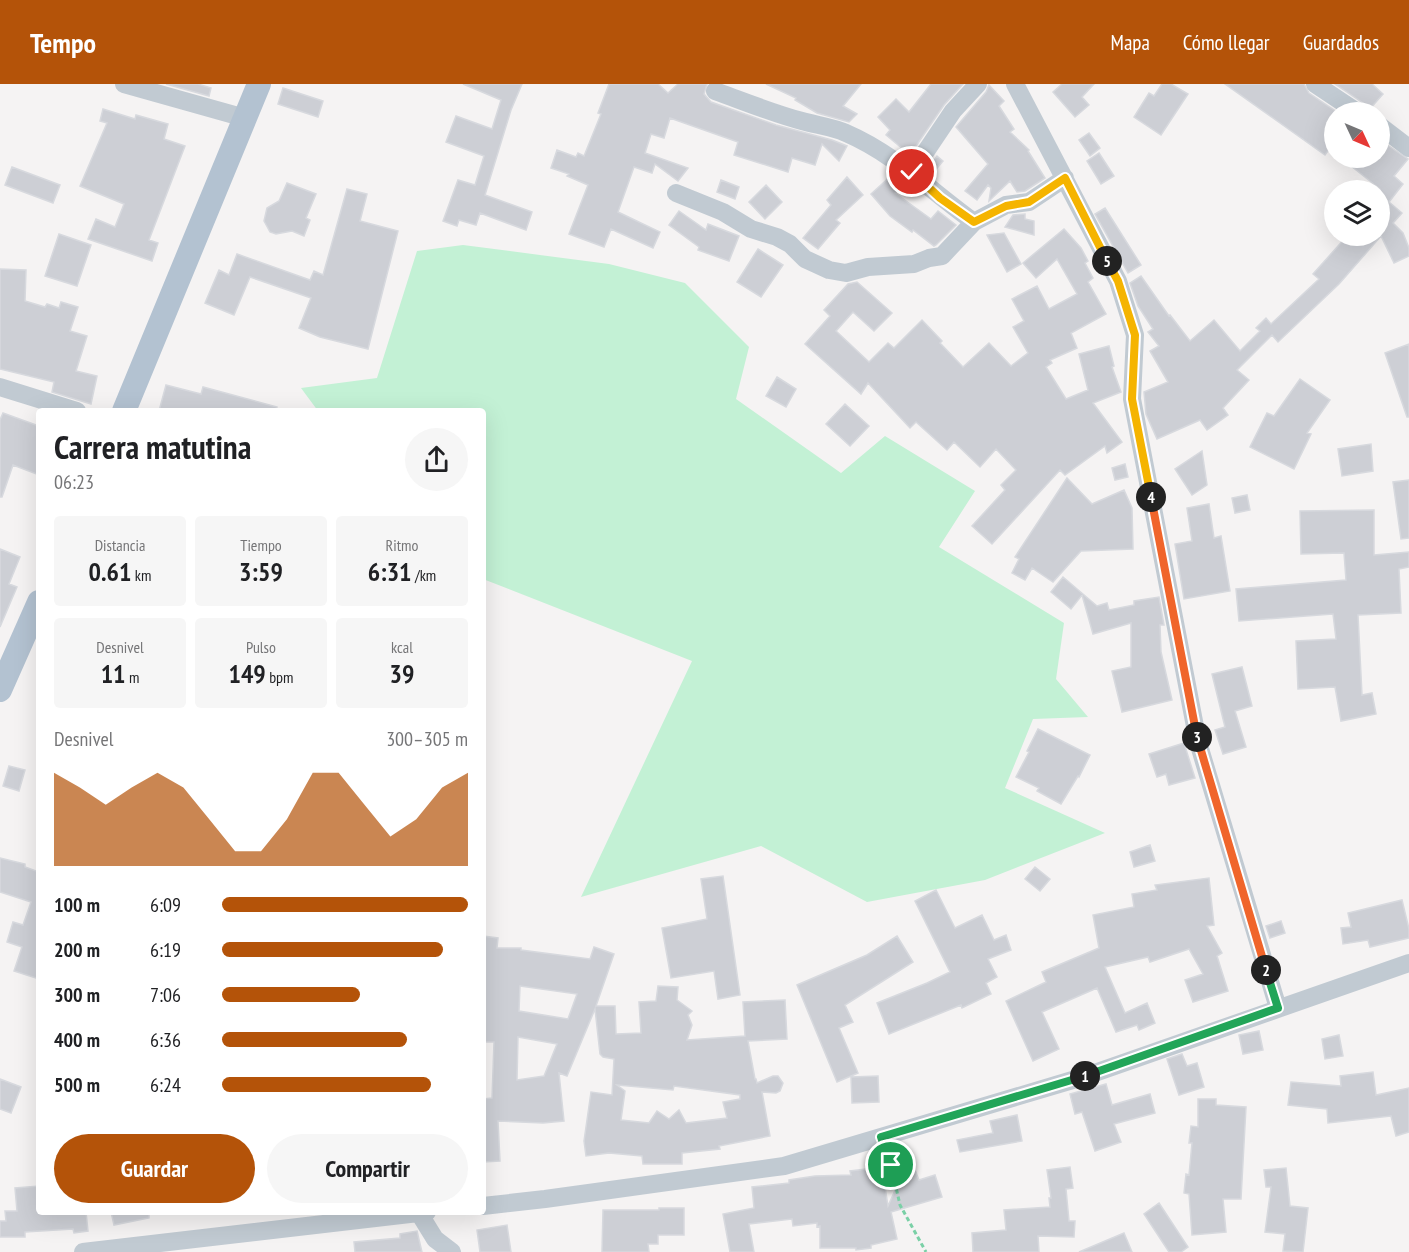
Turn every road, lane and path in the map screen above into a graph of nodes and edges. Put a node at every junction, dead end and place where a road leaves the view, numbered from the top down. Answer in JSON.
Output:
{"nodes":[{"id":1,"x":124,"y":84,"type":"edge"},
{"id":2,"x":259,"y":84,"type":"edge"},
{"id":3,"x":978,"y":84,"type":"edge"},
{"id":4,"x":1015,"y":84,"type":"edge"},
{"id":5,"x":1315,"y":84,"type":"edge"},
{"id":6,"x":715,"y":91,"type":"dead end"},
{"id":7,"x":1342,"y":102,"type":"edge"},
{"id":8,"x":245,"y":118,"type":"junction"},
{"id":9,"x":1390,"y":134,"type":"edge"},
{"id":10,"x":1409,"y":148,"type":"edge"},
{"id":11,"x":912,"y":172,"type":"junction"},
{"id":12,"x":1065,"y":178,"type":"junction"},
{"id":13,"x":676,"y":193,"type":"dead end"},
{"id":14,"x":974,"y":222,"type":"junction"},
{"id":15,"x":0,"y":387,"type":"edge"},
{"id":16,"x":67,"y":408,"type":"edge"},
{"id":17,"x":125,"y":408,"type":"edge"},
{"id":18,"x":36,"y":610,"type":"edge"},
{"id":19,"x":0,"y":690,"type":"edge"},
{"id":20,"x":1409,"y":963,"type":"edge"},
{"id":21,"x":1278,"y":1008,"type":"junction"},
{"id":22,"x":881,"y":1137,"type":"junction"},
{"id":23,"x":486,"y":1206,"type":"edge"},
{"id":24,"x":402,"y":1215,"type":"edge"},
{"id":25,"x":420,"y":1215,"type":"edge"},
{"id":26,"x":83,"y":1252,"type":"edge"},
{"id":27,"x":452,"y":1252,"type":"edge"},
{"id":28,"x":926,"y":1252,"type":"edge"}],
"edges":[{"from":1,"to":8,"type":"street"},
{"from":2,"to":8,"type":"main road"},
{"from":3,"to":11,"type":"street"},
{"from":4,"to":12,"type":"street"},
{"from":5,"to":7,"type":"street"},
{"from":6,"to":11,"type":"street"},
{"from":8,"to":17,"type":"main road"},
{"from":9,"to":10,"type":"street"},
{"from":11,"to":14,"type":"street"},
{"from":12,"to":14,"type":"street"},
{"from":12,"to":21,"type":"street"},
{"from":13,"to":14,"type":"street"},
{"from":15,"to":16,"type":"street"},
{"from":18,"to":19,"type":"main road"},
{"from":20,"to":21,"type":"street"},
{"from":21,"to":22,"type":"street"},
{"from":22,"to":23,"type":"street"},
{"from":22,"to":28,"type":"path"},
{"from":24,"to":26,"type":"street"},
{"from":25,"to":27,"type":"street"}]}
